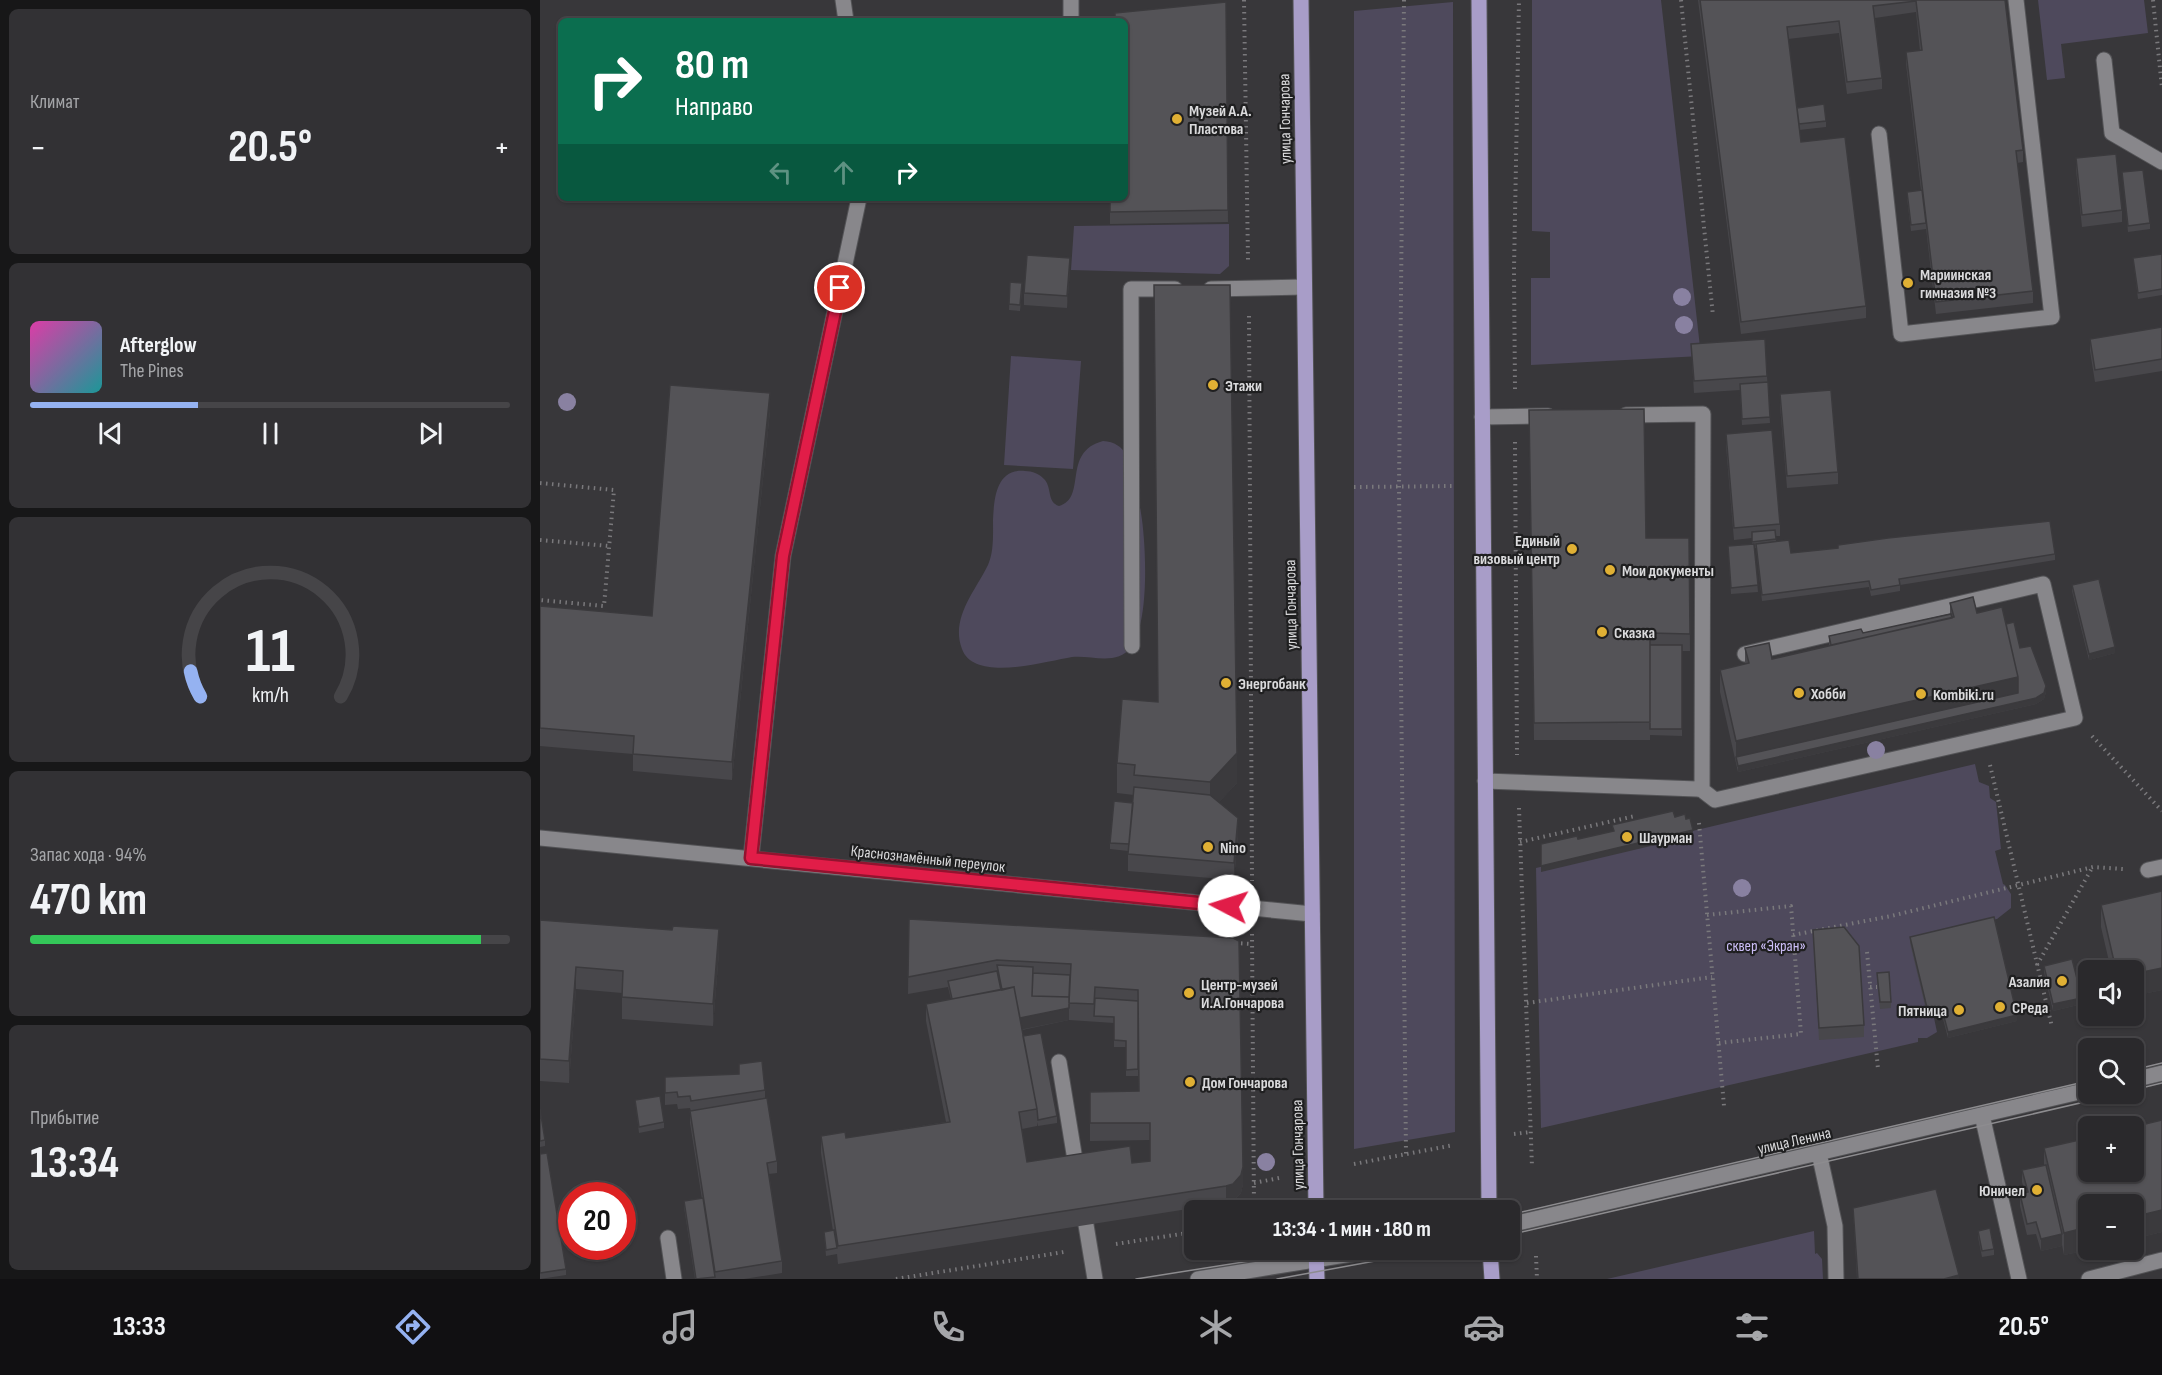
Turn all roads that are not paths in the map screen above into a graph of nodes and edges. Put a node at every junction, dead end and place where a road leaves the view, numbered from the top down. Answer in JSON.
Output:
{"nodes":[{"id":1,"x":843,"y":0,"type":"edge"},
{"id":2,"x":1071,"y":0,"type":"edge"},
{"id":3,"x":1301,"y":0,"type":"edge"},
{"id":4,"x":1479,"y":0,"type":"edge"},
{"id":5,"x":2016,"y":0,"type":"edge"},
{"id":6,"x":846,"y":18,"type":"edge"},
{"id":7,"x":1071,"y":18,"type":"edge"},
{"id":8,"x":2104,"y":60,"type":"dead end"},
{"id":9,"x":1879,"y":134,"type":"dead end"},
{"id":10,"x":2162,"y":162,"type":"edge"},
{"id":11,"x":858,"y":201,"type":"edge"},
{"id":12,"x":1304,"y":287,"type":"junction"},
{"id":13,"x":1562,"y":416,"type":"edge"},
{"id":14,"x":1609,"y":416,"type":"edge"},
{"id":15,"x":1482,"y":417,"type":"junction"},
{"id":16,"x":1132,"y":646,"type":"dead end"},
{"id":17,"x":1745,"y":654,"type":"edge"},
{"id":18,"x":1485,"y":781,"type":"junction"},
{"id":19,"x":1699,"y":790,"type":"junction"},
{"id":20,"x":540,"y":838,"type":"edge"},
{"id":21,"x":751,"y":858,"type":"junction"},
{"id":22,"x":1312,"y":914,"type":"junction"},
{"id":23,"x":1059,"y":1062,"type":"dead end"},
{"id":24,"x":2162,"y":1073,"type":"edge"},
{"id":25,"x":2144,"y":1077,"type":"edge"},
{"id":26,"x":2078,"y":1092,"type":"edge"},
{"id":27,"x":1982,"y":1115,"type":"junction"},
{"id":28,"x":1819,"y":1153,"type":"junction"},
{"id":29,"x":1077,"y":1172,"type":"edge"},
{"id":30,"x":1316,"y":1200,"type":"edge"},
{"id":31,"x":1489,"y":1200,"type":"edge"},
{"id":32,"x":1520,"y":1222,"type":"edge"},
{"id":33,"x":1086,"y":1225,"type":"edge"},
{"id":34,"x":668,"y":1238,"type":"dead end"},
{"id":35,"x":1291,"y":1260,"type":"edge"},
{"id":36,"x":1316,"y":1260,"type":"edge"},
{"id":37,"x":1491,"y":1260,"type":"edge"},
{"id":38,"x":2162,"y":1260,"type":"edge"},
{"id":39,"x":674,"y":1279,"type":"edge"},
{"id":40,"x":1095,"y":1279,"type":"edge"},
{"id":41,"x":1198,"y":1279,"type":"edge"},
{"id":42,"x":1317,"y":1279,"type":"edge"},
{"id":43,"x":1492,"y":1279,"type":"edge"},
{"id":44,"x":1836,"y":1279,"type":"edge"},
{"id":45,"x":2019,"y":1279,"type":"edge"},
{"id":46,"x":2089,"y":1279,"type":"edge"}],
"edges":[{"from":1,"to":6,"type":"street"},
{"from":2,"to":7,"type":"street"},
{"from":3,"to":12,"type":"main road","name":"улица Гончарова"},
{"from":4,"to":15,"type":"main road"},
{"from":5,"to":9,"type":"street"},
{"from":8,"to":10,"type":"street"},
{"from":11,"to":21,"type":"street"},
{"from":12,"to":16,"type":"street"},
{"from":12,"to":22,"type":"main road","name":"улица Гончарова"},
{"from":13,"to":15,"type":"street"},
{"from":14,"to":19,"type":"street"},
{"from":15,"to":18,"type":"main road"},
{"from":17,"to":19,"type":"street"},
{"from":18,"to":19,"type":"street"},
{"from":18,"to":31,"type":"main road"},
{"from":20,"to":21,"type":"street","name":"Краснознамённый переулок"},
{"from":21,"to":22,"type":"street","name":"Краснознамённый переулок"},
{"from":22,"to":30,"type":"main road","name":"улица Гончарова"},
{"from":23,"to":29,"type":"street"},
{"from":24,"to":25,"type":"street"},
{"from":26,"to":27,"type":"street","name":"улица Ленина"},
{"from":27,"to":28,"type":"street","name":"улица Ленина"},
{"from":27,"to":45,"type":"street"},
{"from":28,"to":32,"type":"street","name":"улица Ленина"},
{"from":28,"to":44,"type":"street"},
{"from":33,"to":40,"type":"street"},
{"from":34,"to":39,"type":"street"},
{"from":35,"to":41,"type":"street"},
{"from":36,"to":42,"type":"main road"},
{"from":37,"to":43,"type":"main road"},
{"from":38,"to":46,"type":"street"}]}
